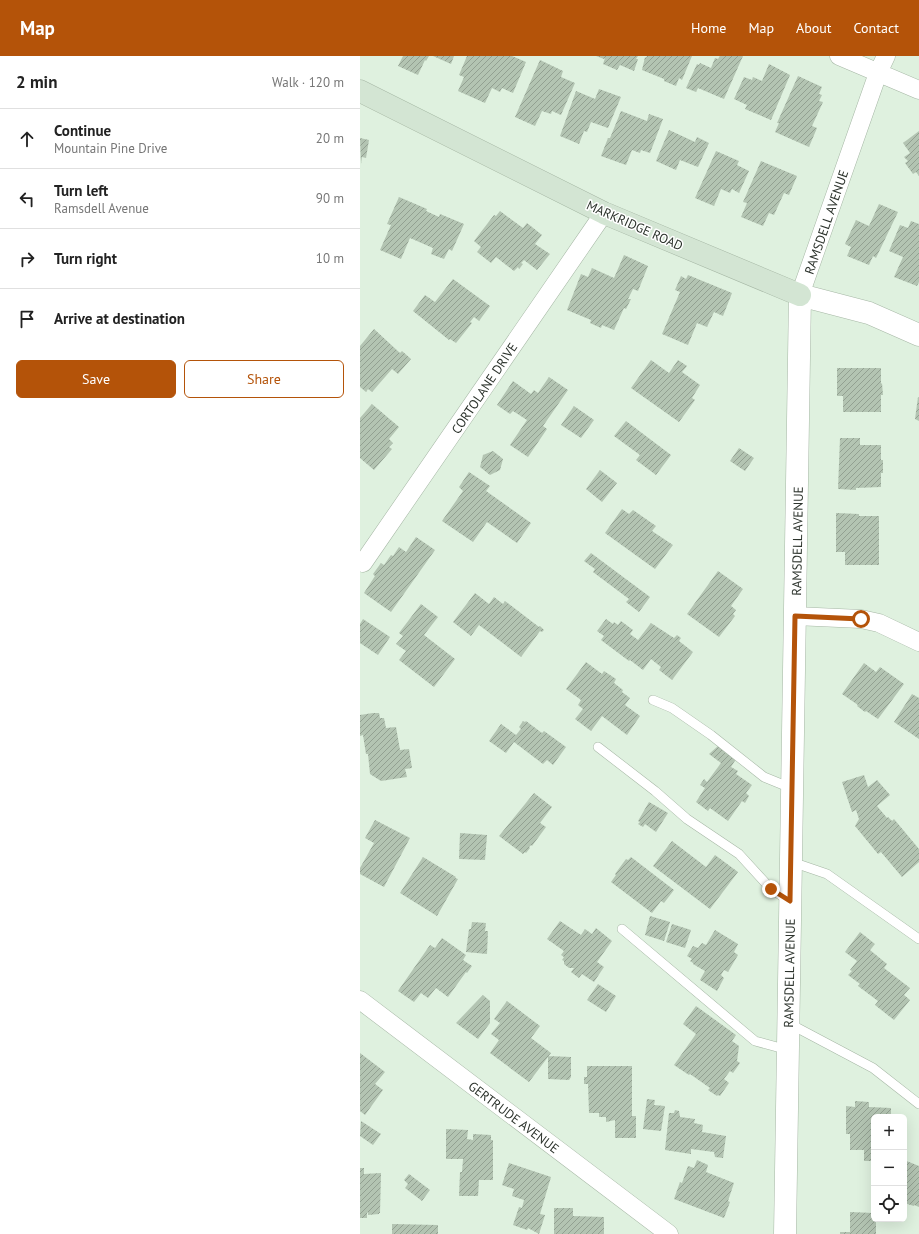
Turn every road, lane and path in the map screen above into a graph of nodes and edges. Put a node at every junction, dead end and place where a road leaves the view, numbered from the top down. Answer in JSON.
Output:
{"nodes":[{"id":1,"x":839,"y":56,"type":"edge"},
{"id":2,"x":886,"y":56,"type":"edge"},
{"id":3,"x":878,"y":73,"type":"junction"},
{"id":4,"x":919,"y":90,"type":"edge"},
{"id":5,"x":360,"y":91,"type":"edge"},
{"id":6,"x":604,"y":213,"type":"junction"},
{"id":7,"x":800,"y":295,"type":"junction"},
{"id":8,"x":919,"y":335,"type":"edge"},
{"id":9,"x":363,"y":563,"type":"dead end"},
{"id":10,"x":795,"y":616,"type":"junction"},
{"id":11,"x":919,"y":642,"type":"edge"},
{"id":12,"x":653,"y":700,"type":"dead end"},
{"id":13,"x":598,"y":747,"type":"dead end"},
{"id":14,"x":791,"y":788,"type":"junction"},
{"id":15,"x":790,"y":862,"type":"junction"},
{"id":16,"x":790,"y":901,"type":"junction"},
{"id":17,"x":622,"y":929,"type":"dead end"},
{"id":18,"x":919,"y":940,"type":"edge"},
{"id":19,"x":360,"y":1000,"type":"edge"},
{"id":20,"x":788,"y":1023,"type":"junction"},
{"id":21,"x":788,"y":1050,"type":"junction"},
{"id":22,"x":919,"y":1104,"type":"edge"},
{"id":23,"x":669,"y":1234,"type":"edge"},
{"id":24,"x":785,"y":1234,"type":"edge"}],
"edges":[{"from":1,"to":3,"type":"street"},
{"from":2,"to":3,"type":"street","name":"RAMSDELL AVENUE"},
{"from":3,"to":4,"type":"street"},
{"from":3,"to":7,"type":"street","name":"RAMSDELL AVENUE"},
{"from":5,"to":6,"type":"main road","name":"MARKRIDGE ROAD"},
{"from":6,"to":7,"type":"main road","name":"MARKRIDGE ROAD"},
{"from":6,"to":9,"type":"street","name":"CORTOLANE DRIVE"},
{"from":7,"to":8,"type":"street","name":"MARKRIDGE ROAD"},
{"from":7,"to":10,"type":"street","name":"RAMSDELL AVENUE"},
{"from":10,"to":11,"type":"street"},
{"from":10,"to":14,"type":"street","name":"RAMSDELL AVENUE"},
{"from":12,"to":14,"type":"lane"},
{"from":13,"to":16,"type":"lane"},
{"from":14,"to":15,"type":"street","name":"RAMSDELL AVENUE"},
{"from":15,"to":16,"type":"street","name":"RAMSDELL AVENUE"},
{"from":15,"to":18,"type":"lane"},
{"from":16,"to":20,"type":"street","name":"RAMSDELL AVENUE"},
{"from":17,"to":21,"type":"lane"},
{"from":19,"to":23,"type":"street","name":"GERTRUDE AVENUE"},
{"from":20,"to":21,"type":"street","name":"RAMSDELL AVENUE"},
{"from":20,"to":22,"type":"lane"},
{"from":21,"to":24,"type":"street","name":"RAMSDELL AVENUE"}]}
